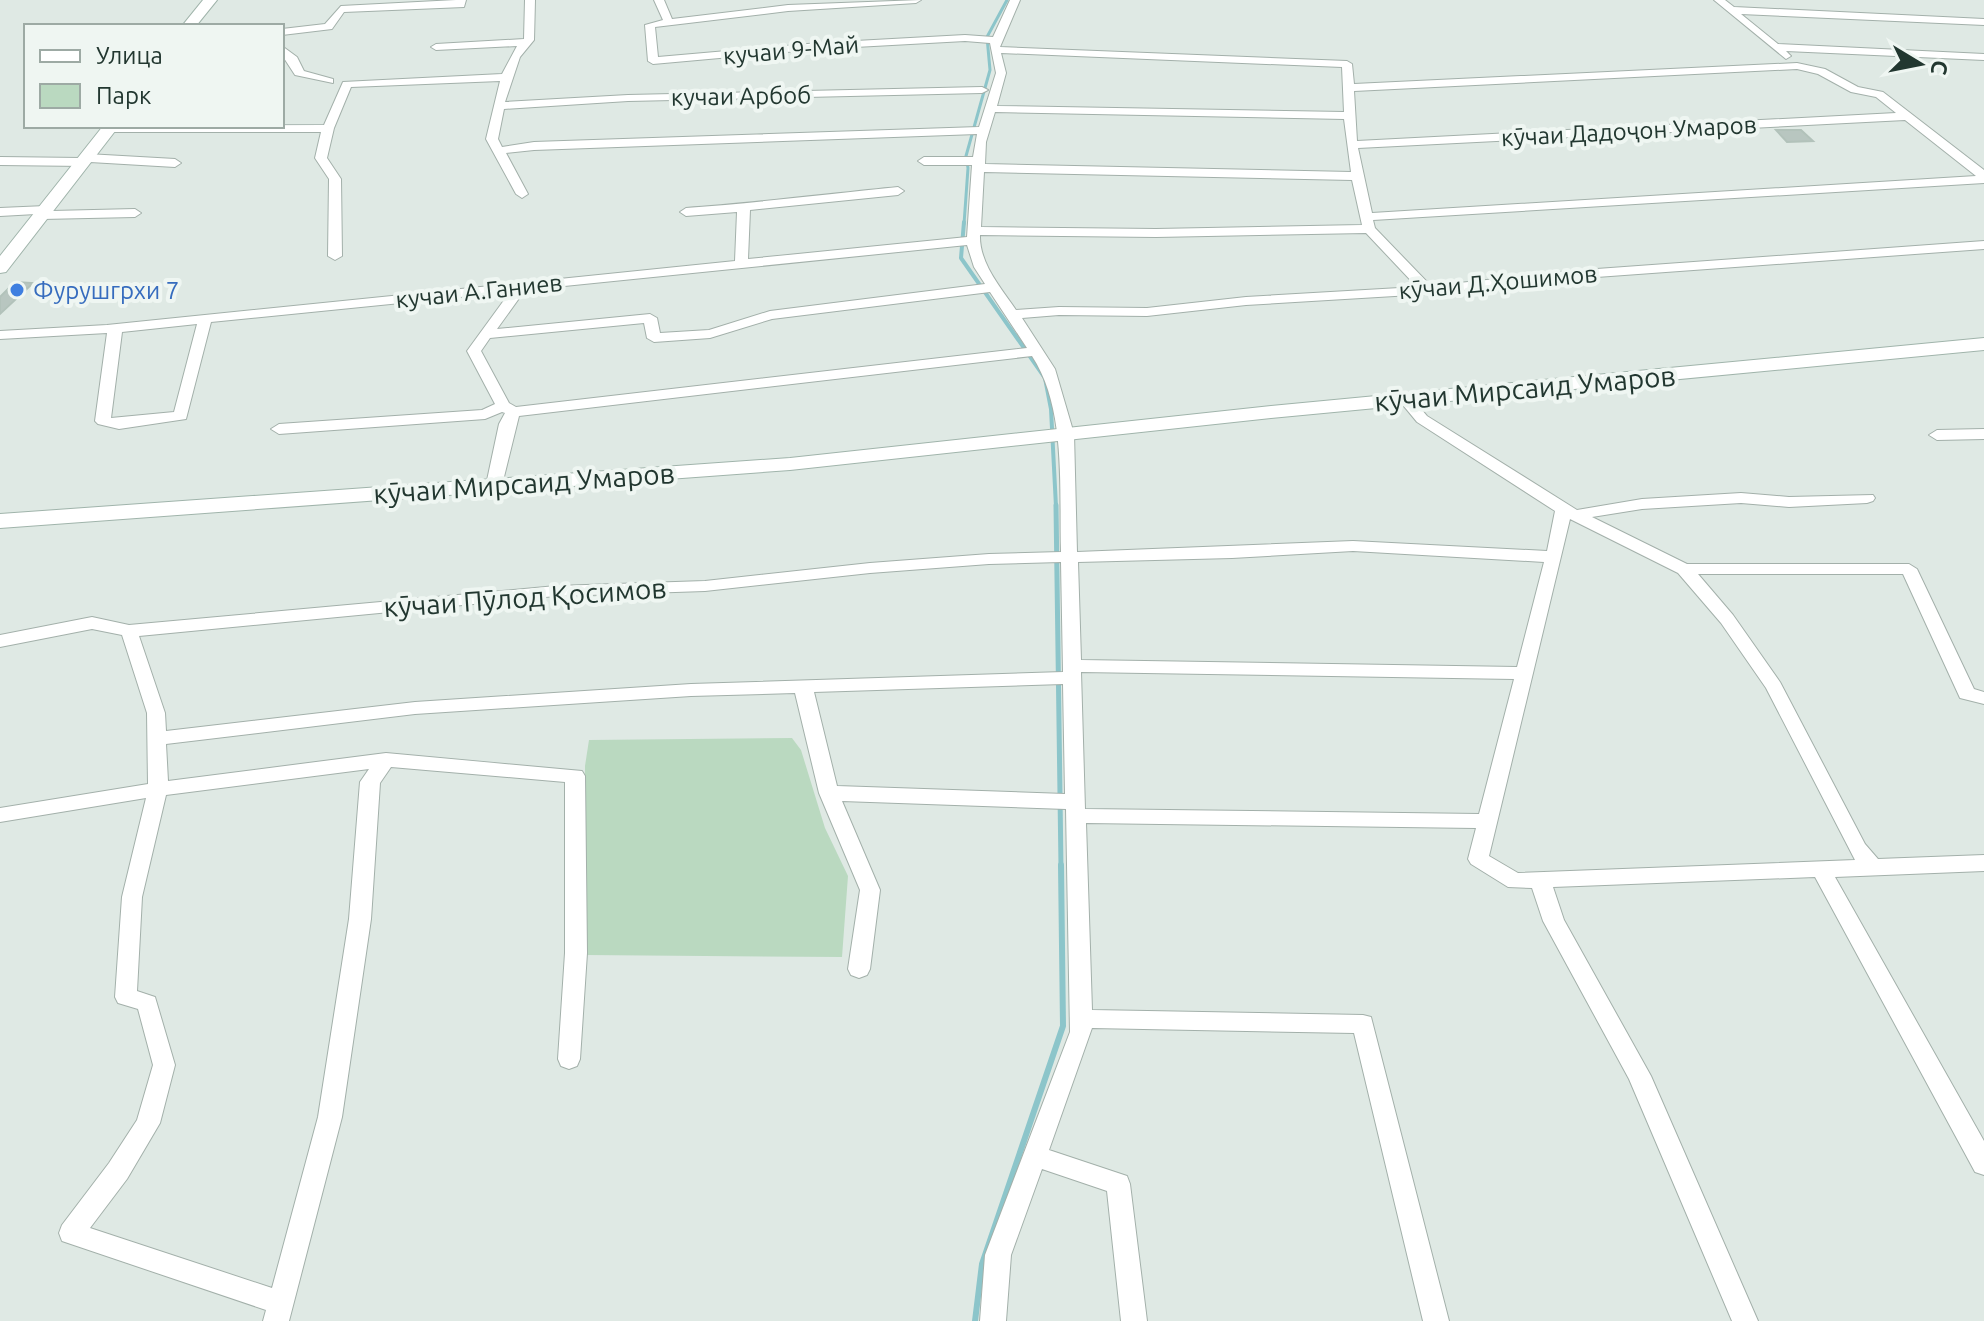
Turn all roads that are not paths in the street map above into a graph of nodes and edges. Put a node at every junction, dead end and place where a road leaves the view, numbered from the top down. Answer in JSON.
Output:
{"nodes":[{"id":1,"x":210,"y":0,"type":"edge"},
{"id":2,"x":461,"y":0,"type":"edge"},
{"id":3,"x":530,"y":0,"type":"edge"},
{"id":4,"x":659,"y":0,"type":"edge"},
{"id":5,"x":916,"y":0,"type":"edge"},
{"id":6,"x":1015,"y":0,"type":"edge"},
{"id":7,"x":1719,"y":0,"type":"edge"},
{"id":8,"x":1731,"y":10,"type":"junction"},
{"id":9,"x":668,"y":21,"type":"junction"},
{"id":10,"x":1984,"y":22,"type":"edge"},
{"id":11,"x":191,"y":24,"type":"edge"},
{"id":12,"x":284,"y":32,"type":"edge"},
{"id":13,"x":524,"y":42,"type":"junction"},
{"id":14,"x":992,"y":42,"type":"junction"},
{"id":15,"x":436,"y":47,"type":"dead end"},
{"id":16,"x":1778,"y":47,"type":"junction"},
{"id":17,"x":284,"y":51,"type":"edge"},
{"id":18,"x":1984,"y":57,"type":"edge"},
{"id":19,"x":1797,"y":66,"type":"junction"},
{"id":20,"x":507,"y":77,"type":"junction"},
{"id":21,"x":329,"y":81,"type":"dead end"},
{"id":22,"x":1349,"y":88,"type":"junction"},
{"id":23,"x":982,"y":90,"type":"dead end"},
{"id":24,"x":500,"y":106,"type":"junction"},
{"id":25,"x":990,"y":109,"type":"junction"},
{"id":26,"x":1350,"y":116,"type":"junction"},
{"id":27,"x":1908,"y":116,"type":"junction"},
{"id":28,"x":109,"y":128,"type":"edge"},
{"id":29,"x":284,"y":128,"type":"edge"},
{"id":30,"x":328,"y":128,"type":"junction"},
{"id":31,"x":976,"y":130,"type":"junction"},
{"id":32,"x":1351,"y":145,"type":"junction"},
{"id":33,"x":498,"y":151,"type":"junction"},
{"id":34,"x":85,"y":160,"type":"junction"},
{"id":35,"x":0,"y":161,"type":"edge"},
{"id":36,"x":924,"y":161,"type":"dead end"},
{"id":37,"x":175,"y":163,"type":"dead end"},
{"id":38,"x":972,"y":163,"type":"junction"},
{"id":39,"x":1357,"y":176,"type":"junction"},
{"id":40,"x":1984,"y":178,"type":"edge"},
{"id":41,"x":898,"y":191,"type":"dead end"},
{"id":42,"x":522,"y":194,"type":"dead end"},
{"id":43,"x":744,"y":208,"type":"junction"},
{"id":44,"x":0,"y":212,"type":"edge"},
{"id":45,"x":44,"y":212,"type":"junction"},
{"id":46,"x":686,"y":212,"type":"dead end"},
{"id":47,"x":135,"y":213,"type":"dead end"},
{"id":48,"x":1368,"y":223,"type":"junction"},
{"id":49,"x":968,"y":238,"type":"junction"},
{"id":50,"x":1984,"y":245,"type":"edge"},
{"id":51,"x":335,"y":256,"type":"dead end"},
{"id":52,"x":741,"y":264,"type":"junction"},
{"id":53,"x":0,"y":268,"type":"edge"},
{"id":54,"x":520,"y":287,"type":"junction"},
{"id":55,"x":985,"y":288,"type":"junction"},
{"id":56,"x":1428,"y":290,"type":"junction"},
{"id":57,"x":1012,"y":315,"type":"junction"},
{"id":58,"x":205,"y":319,"type":"junction"},
{"id":59,"x":115,"y":328,"type":"junction"},
{"id":60,"x":0,"y":335,"type":"edge"},
{"id":61,"x":483,"y":335,"type":"junction"},
{"id":62,"x":1984,"y":344,"type":"edge"},
{"id":63,"x":1030,"y":351,"type":"junction"},
{"id":64,"x":1405,"y":399,"type":"junction"},
{"id":65,"x":508,"y":409,"type":"junction"},
{"id":66,"x":279,"y":429,"type":"dead end"},
{"id":67,"x":1984,"y":434,"type":"edge"},
{"id":68,"x":1057,"y":435,"type":"junction"},
{"id":69,"x":1937,"y":435,"type":"dead end"},
{"id":70,"x":494,"y":485,"type":"junction"},
{"id":71,"x":1867,"y":498,"type":"dead end"},
{"id":72,"x":1569,"y":512,"type":"junction"},
{"id":73,"x":0,"y":521,"type":"edge"},
{"id":74,"x":1062,"y":556,"type":"junction"},
{"id":75,"x":1554,"y":557,"type":"junction"},
{"id":76,"x":1684,"y":569,"type":"junction"},
{"id":77,"x":129,"y":631,"type":"junction"},
{"id":78,"x":0,"y":641,"type":"edge"},
{"id":79,"x":1525,"y":673,"type":"junction"},
{"id":80,"x":1066,"y":675,"type":"junction"},
{"id":81,"x":803,"y":687,"type":"junction"},
{"id":82,"x":1984,"y":698,"type":"edge"},
{"id":83,"x":155,"y":739,"type":"junction"},
{"id":84,"x":386,"y":760,"type":"junction"},
{"id":85,"x":158,"y":789,"type":"junction"},
{"id":86,"x":829,"y":793,"type":"junction"},
{"id":87,"x":1075,"y":809,"type":"junction"},
{"id":88,"x":0,"y":815,"type":"edge"},
{"id":89,"x":1488,"y":821,"type":"junction"},
{"id":90,"x":1984,"y":863,"type":"edge"},
{"id":91,"x":1873,"y":868,"type":"junction"},
{"id":92,"x":1821,"y":870,"type":"junction"},
{"id":93,"x":1540,"y":880,"type":"junction"},
{"id":94,"x":859,"y":969,"type":"dead end"},
{"id":95,"x":1081,"y":1019,"type":"junction"},
{"id":96,"x":569,"y":1059,"type":"dead end"},
{"id":97,"x":1035,"y":1156,"type":"junction"},
{"id":98,"x":1984,"y":1164,"type":"edge"},
{"id":99,"x":279,"y":1312,"type":"edge"},
{"id":100,"x":993,"y":1321,"type":"edge"},
{"id":101,"x":1134,"y":1321,"type":"edge"},
{"id":102,"x":1436,"y":1321,"type":"edge"},
{"id":103,"x":1745,"y":1321,"type":"edge"}],
"edges":[{"from":1,"to":11,"type":"street"},
{"from":2,"to":12,"type":"street"},
{"from":3,"to":13,"type":"street"},
{"from":4,"to":9,"type":"street"},
{"from":5,"to":9,"type":"street","name":"кучаи 9-Май"},
{"from":6,"to":14,"type":"street"},
{"from":7,"to":8,"type":"street"},
{"from":8,"to":10,"type":"street"},
{"from":8,"to":16,"type":"street"},
{"from":9,"to":14,"type":"street","name":"кучаи 9-Май"},
{"from":13,"to":15,"type":"street"},
{"from":13,"to":20,"type":"street"},
{"from":14,"to":22,"type":"street"},
{"from":14,"to":25,"type":"street"},
{"from":16,"to":18,"type":"street"},
{"from":16,"to":19,"type":"street"},
{"from":17,"to":21,"type":"street"},
{"from":19,"to":22,"type":"street","name":"кӯчаи Дадоҷон Умаров"},
{"from":19,"to":27,"type":"street"},
{"from":20,"to":24,"type":"street"},
{"from":20,"to":30,"type":"street"},
{"from":22,"to":26,"type":"street"},
{"from":23,"to":24,"type":"street","name":"кучаи Арбоб"},
{"from":24,"to":33,"type":"street"},
{"from":25,"to":26,"type":"street"},
{"from":25,"to":31,"type":"street"},
{"from":26,"to":32,"type":"street"},
{"from":27,"to":32,"type":"street","name":"кӯчаи Дадоҷон Умаров"},
{"from":27,"to":40,"type":"street"},
{"from":28,"to":34,"type":"street"},
{"from":29,"to":30,"type":"street"},
{"from":30,"to":51,"type":"street"},
{"from":31,"to":33,"type":"street"},
{"from":31,"to":38,"type":"street"},
{"from":32,"to":39,"type":"street"},
{"from":33,"to":42,"type":"street"},
{"from":34,"to":35,"type":"street"},
{"from":34,"to":37,"type":"street"},
{"from":34,"to":45,"type":"street"},
{"from":36,"to":38,"type":"street"},
{"from":38,"to":39,"type":"street"},
{"from":38,"to":49,"type":"street"},
{"from":39,"to":48,"type":"street"},
{"from":40,"to":48,"type":"street"},
{"from":41,"to":43,"type":"street"},
{"from":43,"to":46,"type":"street"},
{"from":43,"to":52,"type":"street"},
{"from":44,"to":45,"type":"street"},
{"from":45,"to":47,"type":"street"},
{"from":45,"to":53,"type":"street"},
{"from":48,"to":49,"type":"street"},
{"from":48,"to":56,"type":"street"},
{"from":49,"to":52,"type":"street","name":"кучаи А.Ганиев"},
{"from":49,"to":55,"type":"street"},
{"from":50,"to":56,"type":"street","name":"кӯчаи Д.Ҳошимов"},
{"from":52,"to":54,"type":"street","name":"кучаи А.Ганиев"},
{"from":54,"to":58,"type":"street","name":"кучаи А.Ганиев"},
{"from":54,"to":61,"type":"street"},
{"from":55,"to":57,"type":"street"},
{"from":55,"to":61,"type":"street"},
{"from":56,"to":57,"type":"street","name":"кӯчаи Д.Ҳошимов"},
{"from":57,"to":63,"type":"street"},
{"from":58,"to":59,"type":"street","name":"кучаи А.Ганиев"},
{"from":58,"to":59,"type":"street"},
{"from":59,"to":60,"type":"street","name":"кучаи А.Ганиев"},
{"from":61,"to":65,"type":"street"},
{"from":62,"to":64,"type":"street","name":"кӯчаи Мирсаид Умаров"},
{"from":63,"to":65,"type":"street"},
{"from":63,"to":68,"type":"street"},
{"from":64,"to":68,"type":"street","name":"кӯчаи Мирсаид Умаров"},
{"from":64,"to":72,"type":"street"},
{"from":65,"to":66,"type":"street"},
{"from":65,"to":70,"type":"street"},
{"from":67,"to":69,"type":"street"},
{"from":68,"to":70,"type":"street","name":"кӯчаи Мирсаид Умаров"},
{"from":68,"to":74,"type":"street"},
{"from":70,"to":73,"type":"street","name":"кӯчаи Мирсаид Умаров"},
{"from":71,"to":72,"type":"street"},
{"from":72,"to":75,"type":"street"},
{"from":72,"to":76,"type":"street"},
{"from":74,"to":75,"type":"street","name":"кӯчаи Пӯлод Қосимов"},
{"from":74,"to":77,"type":"street","name":"кӯчаи Пӯлод Қосимов"},
{"from":74,"to":80,"type":"street"},
{"from":75,"to":79,"type":"street"},
{"from":76,"to":82,"type":"street"},
{"from":76,"to":91,"type":"street"},
{"from":77,"to":78,"type":"street","name":"кӯчаи Пӯлод Қосимов"},
{"from":77,"to":83,"type":"street"},
{"from":79,"to":80,"type":"street"},
{"from":79,"to":89,"type":"street"},
{"from":80,"to":81,"type":"street"},
{"from":80,"to":87,"type":"street"},
{"from":81,"to":83,"type":"street"},
{"from":81,"to":86,"type":"street"},
{"from":83,"to":85,"type":"street"},
{"from":84,"to":85,"type":"street"},
{"from":84,"to":96,"type":"street"},
{"from":84,"to":99,"type":"street"},
{"from":85,"to":88,"type":"street"},
{"from":85,"to":99,"type":"street"},
{"from":86,"to":87,"type":"street"},
{"from":86,"to":94,"type":"street"},
{"from":87,"to":89,"type":"street"},
{"from":87,"to":95,"type":"street"},
{"from":89,"to":93,"type":"street"},
{"from":90,"to":91,"type":"street"},
{"from":91,"to":92,"type":"street"},
{"from":92,"to":93,"type":"street"},
{"from":92,"to":98,"type":"street"},
{"from":93,"to":103,"type":"street"},
{"from":95,"to":97,"type":"street"},
{"from":95,"to":102,"type":"street"},
{"from":97,"to":100,"type":"street"},
{"from":97,"to":101,"type":"street"}]}
